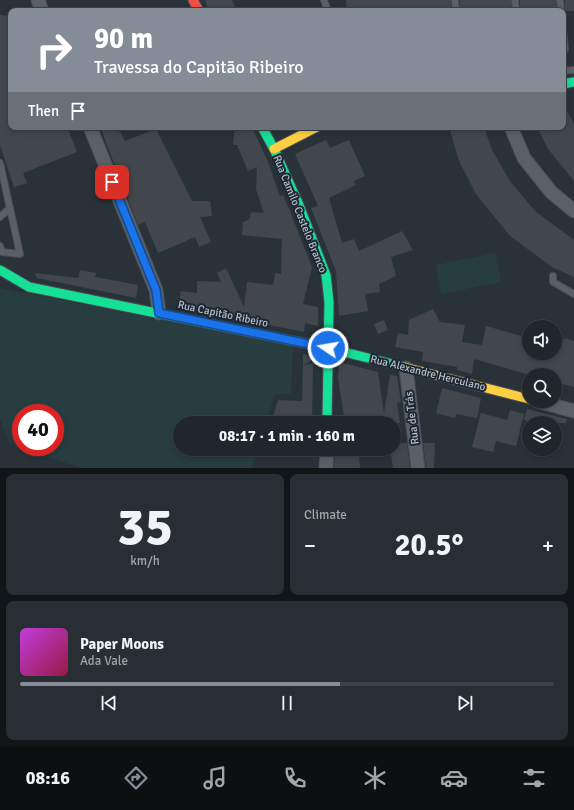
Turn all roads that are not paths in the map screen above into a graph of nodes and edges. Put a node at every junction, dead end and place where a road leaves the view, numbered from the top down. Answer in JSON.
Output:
{"nodes":[{"id":1,"x":91,"y":130,"type":"edge"},
{"id":2,"x":264,"y":130,"type":"edge"},
{"id":3,"x":311,"y":130,"type":"edge"},
{"id":4,"x":512,"y":130,"type":"edge"},
{"id":5,"x":274,"y":150,"type":"junction"},
{"id":6,"x":0,"y":163,"type":"edge"},
{"id":7,"x":10,"y":208,"type":"junction"},
{"id":8,"x":574,"y":210,"type":"edge"},
{"id":9,"x":0,"y":217,"type":"edge"},
{"id":10,"x":0,"y":246,"type":"edge"},
{"id":11,"x":0,"y":270,"type":"edge"},
{"id":12,"x":553,"y":276,"type":"dead end"},
{"id":13,"x":574,"y":294,"type":"edge"},
{"id":14,"x":159,"y":313,"type":"junction"},
{"id":15,"x":328,"y":348,"type":"junction"},
{"id":16,"x":406,"y":368,"type":"junction"},
{"id":17,"x":522,"y":397,"type":"edge"},
{"id":18,"x":562,"y":408,"type":"edge"},
{"id":19,"x":574,"y":411,"type":"edge"},
{"id":20,"x":327,"y":416,"type":"edge"},
{"id":21,"x":327,"y":456,"type":"edge"},
{"id":22,"x":326,"y":468,"type":"edge"},
{"id":23,"x":418,"y":468,"type":"edge"}],
"edges":[{"from":1,"to":14,"type":"street"},
{"from":2,"to":5,"type":"street","name":"Rua Camilo Castelo Branco"},
{"from":3,"to":5,"type":"street"},
{"from":4,"to":8,"type":"street"},
{"from":5,"to":15,"type":"street","name":"Rua Camilo Castelo Branco"},
{"from":6,"to":7,"type":"lane"},
{"from":7,"to":9,"type":"lane"},
{"from":7,"to":10,"type":"lane"},
{"from":11,"to":14,"type":"street","name":"Rua Capitão Ribeiro"},
{"from":12,"to":13,"type":"lane"},
{"from":14,"to":15,"type":"street","name":"Rua Capitão Ribeiro"},
{"from":15,"to":16,"type":"street","name":"Rua Alexandre Herculano"},
{"from":15,"to":20,"type":"street","name":"Rua Camilo Castelo Branco"},
{"from":16,"to":17,"type":"street","name":"Rua Alexandre Herculano"},
{"from":16,"to":23,"type":"street","name":"Rua de Trás"},
{"from":18,"to":19,"type":"street"},
{"from":21,"to":22,"type":"street"}]}
